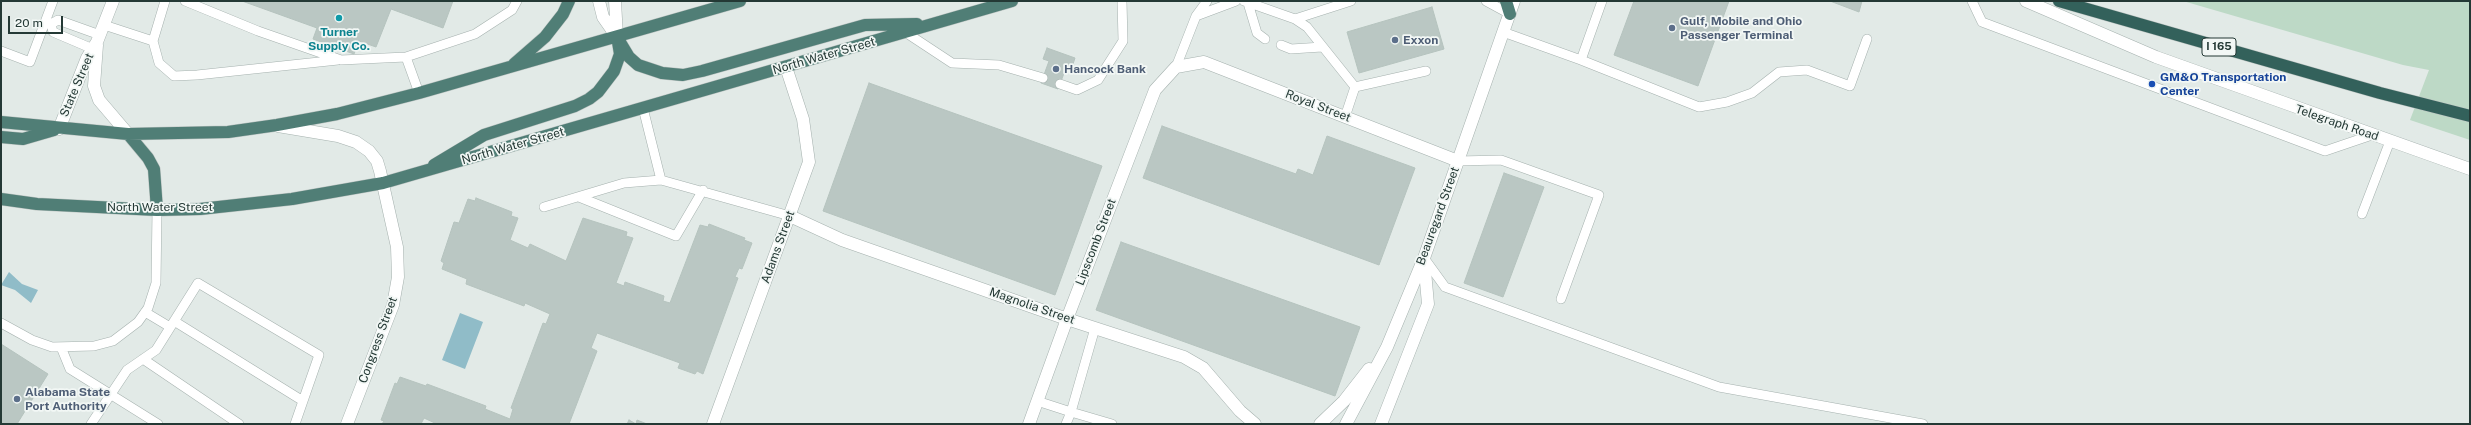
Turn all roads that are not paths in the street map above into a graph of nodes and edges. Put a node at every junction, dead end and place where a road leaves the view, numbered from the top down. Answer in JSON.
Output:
{"nodes":[{"id":1,"x":53,"y":1,"type":"edge"},
{"id":2,"x":113,"y":1,"type":"edge"},
{"id":3,"x":165,"y":1,"type":"edge"},
{"id":4,"x":185,"y":1,"type":"edge"},
{"id":5,"x":517,"y":1,"type":"edge"},
{"id":6,"x":569,"y":1,"type":"edge"},
{"id":7,"x":599,"y":1,"type":"edge"},
{"id":8,"x":615,"y":1,"type":"edge"},
{"id":9,"x":740,"y":1,"type":"edge"},
{"id":10,"x":1012,"y":1,"type":"edge"},
{"id":11,"x":1122,"y":1,"type":"edge"},
{"id":12,"x":1207,"y":1,"type":"edge"},
{"id":13,"x":1236,"y":1,"type":"edge"},
{"id":14,"x":1351,"y":1,"type":"edge"},
{"id":15,"x":1486,"y":1,"type":"edge"},
{"id":16,"x":1506,"y":1,"type":"edge"},
{"id":17,"x":1514,"y":1,"type":"edge"},
{"id":18,"x":1602,"y":1,"type":"edge"},
{"id":19,"x":1972,"y":1,"type":"edge"},
{"id":20,"x":2026,"y":1,"type":"edge"},
{"id":21,"x":2059,"y":1,"type":"edge"},
{"id":22,"x":1246,"y":2,"type":"edge"},
{"id":23,"x":1326,"y":5,"type":"edge"},
{"id":24,"x":1510,"y":14,"type":"junction"},
{"id":25,"x":1196,"y":16,"type":"junction"},
{"id":26,"x":1295,"y":20,"type":"junction"},
{"id":27,"x":48,"y":23,"type":"junction"},
{"id":28,"x":940,"y":23,"type":"junction"},
{"id":29,"x":905,"y":32,"type":"junction"},
{"id":30,"x":1503,"y":32,"type":"junction"},
{"id":31,"x":617,"y":37,"type":"junction"},
{"id":32,"x":99,"y":38,"type":"junction"},
{"id":33,"x":1265,"y":39,"type":"dead end"},
{"id":34,"x":1867,"y":39,"type":"dead end"},
{"id":35,"x":153,"y":41,"type":"junction"},
{"id":36,"x":1281,"y":45,"type":"dead end"},
{"id":37,"x":1322,"y":47,"type":"junction"},
{"id":38,"x":1,"y":51,"type":"edge"},
{"id":39,"x":406,"y":57,"type":"junction"},
{"id":40,"x":342,"y":60,"type":"junction"},
{"id":41,"x":1581,"y":60,"type":"junction"},
{"id":42,"x":511,"y":66,"type":"junction"},
{"id":43,"x":786,"y":67,"type":"junction"},
{"id":44,"x":1176,"y":67,"type":"junction"},
{"id":45,"x":1426,"y":71,"type":"dead end"},
{"id":46,"x":1043,"y":78,"type":"dead end"},
{"id":47,"x":1060,"y":84,"type":"dead end"},
{"id":48,"x":1355,"y":87,"type":"junction"},
{"id":49,"x":419,"y":92,"type":"junction"},
{"id":50,"x":643,"y":108,"type":"junction"},
{"id":51,"x":2470,"y":116,"type":"edge"},
{"id":52,"x":1345,"y":117,"type":"junction"},
{"id":53,"x":1,"y":122,"type":"edge"},
{"id":54,"x":277,"y":125,"type":"junction"},
{"id":55,"x":59,"y":129,"type":"junction"},
{"id":56,"x":128,"y":134,"type":"junction"},
{"id":57,"x":2372,"y":135,"type":"junction"},
{"id":58,"x":1,"y":137,"type":"edge"},
{"id":59,"x":2390,"y":141,"type":"junction"},
{"id":60,"x":1458,"y":161,"type":"junction"},
{"id":61,"x":2470,"y":169,"type":"edge"},
{"id":62,"x":420,"y":174,"type":"junction"},
{"id":63,"x":661,"y":180,"type":"junction"},
{"id":64,"x":383,"y":183,"type":"junction"},
{"id":65,"x":703,"y":190,"type":"junction"},
{"id":66,"x":579,"y":197,"type":"junction"},
{"id":67,"x":1,"y":199,"type":"edge"},
{"id":68,"x":544,"y":207,"type":"dead end"},
{"id":69,"x":157,"y":210,"type":"junction"},
{"id":70,"x":2362,"y":214,"type":"dead end"},
{"id":71,"x":790,"y":216,"type":"junction"},
{"id":72,"x":1424,"y":258,"type":"junction"},
{"id":73,"x":1561,"y":299,"type":"dead end"},
{"id":74,"x":145,"y":312,"type":"junction"},
{"id":75,"x":1067,"y":319,"type":"junction"},
{"id":76,"x":1,"y":323,"type":"edge"},
{"id":77,"x":172,"y":324,"type":"junction"},
{"id":78,"x":1095,"y":328,"type":"junction"},
{"id":79,"x":61,"y":347,"type":"junction"},
{"id":80,"x":1388,"y":347,"type":"junction"},
{"id":81,"x":143,"y":359,"type":"junction"},
{"id":82,"x":110,"y":394,"type":"junction"},
{"id":83,"x":303,"y":401,"type":"junction"},
{"id":84,"x":1037,"y":401,"type":"junction"},
{"id":85,"x":1071,"y":412,"type":"junction"},
{"id":86,"x":91,"y":424,"type":"edge"},
{"id":87,"x":158,"y":424,"type":"edge"},
{"id":88,"x":239,"y":424,"type":"edge"},
{"id":89,"x":295,"y":424,"type":"edge"},
{"id":90,"x":347,"y":424,"type":"edge"},
{"id":91,"x":713,"y":424,"type":"edge"},
{"id":92,"x":1029,"y":424,"type":"edge"},
{"id":93,"x":1066,"y":424,"type":"edge"},
{"id":94,"x":1112,"y":424,"type":"edge"},
{"id":95,"x":1252,"y":424,"type":"edge"},
{"id":96,"x":1320,"y":424,"type":"edge"},
{"id":97,"x":1346,"y":424,"type":"edge"},
{"id":98,"x":1381,"y":424,"type":"edge"},
{"id":99,"x":1923,"y":424,"type":"edge"}],
"edges":[{"from":1,"to":27,"type":"lane"},
{"from":2,"to":32,"type":"street","name":"State Street"},
{"from":3,"to":35,"type":"lane"},
{"from":4,"to":40,"type":"lane"},
{"from":5,"to":39,"type":"lane"},
{"from":6,"to":42,"type":"highway"},
{"from":7,"to":31,"type":"street"},
{"from":8,"to":31,"type":"street"},
{"from":9,"to":31,"type":"highway"},
{"from":10,"to":28,"type":"highway","name":"North Water Street"},
{"from":11,"to":47,"type":"lane"},
{"from":12,"to":25,"type":"lane"},
{"from":13,"to":25,"type":"lane"},
{"from":14,"to":23,"type":"lane"},
{"from":15,"to":24,"type":"lane"},
{"from":16,"to":24,"type":"highway"},
{"from":17,"to":24,"type":"street","name":"Beauregard Street"},
{"from":18,"to":41,"type":"lane"},
{"from":19,"to":57,"type":"lane"},
{"from":20,"to":57,"type":"street","name":"Telegraph Road"},
{"from":21,"to":51,"type":"highway","number":"I 165"},
{"from":22,"to":26,"type":"lane"},
{"from":22,"to":33,"type":"lane"},
{"from":23,"to":26,"type":"lane"},
{"from":24,"to":30,"type":"street","name":"Beauregard Street"},
{"from":25,"to":44,"type":"lane"},
{"from":26,"to":37,"type":"lane"},
{"from":27,"to":32,"type":"lane"},
{"from":27,"to":32,"type":"lane"},
{"from":27,"to":38,"type":"lane"},
{"from":28,"to":29,"type":"highway","name":"North Water Street"},
{"from":28,"to":31,"type":"highway"},
{"from":29,"to":43,"type":"highway","name":"North Water Street"},
{"from":29,"to":46,"type":"lane"},
{"from":30,"to":41,"type":"lane"},
{"from":30,"to":60,"type":"street","name":"Beauregard Street"},
{"from":31,"to":42,"type":"highway"},
{"from":31,"to":62,"type":"highway"},
{"from":32,"to":35,"type":"lane"},
{"from":32,"to":55,"type":"street","name":"State Street"},
{"from":32,"to":56,"type":"street","name":"State Street"},
{"from":34,"to":41,"type":"lane"},
{"from":35,"to":40,"type":"lane"},
{"from":36,"to":37,"type":"lane"},
{"from":37,"to":48,"type":"lane"},
{"from":39,"to":40,"type":"lane"},
{"from":39,"to":49,"type":"lane"},
{"from":42,"to":49,"type":"highway"},
{"from":43,"to":50,"type":"highway","name":"North Water Street"},
{"from":43,"to":71,"type":"street","name":"Adams Street"},
{"from":44,"to":52,"type":"street","name":"Royal Street"},
{"from":44,"to":75,"type":"street","name":"Lipscomb Street"},
{"from":45,"to":48,"type":"lane"},
{"from":48,"to":52,"type":"lane"},
{"from":49,"to":54,"type":"highway"},
{"from":50,"to":62,"type":"highway","name":"North Water Street"},
{"from":50,"to":63,"type":"lane"},
{"from":52,"to":60,"type":"street","name":"Royal Street"},
{"from":53,"to":55,"type":"highway"},
{"from":54,"to":56,"type":"highway"},
{"from":54,"to":64,"type":"street","name":"Congress Street"},
{"from":55,"to":56,"type":"highway"},
{"from":55,"to":58,"type":"highway"},
{"from":56,"to":69,"type":"highway"},
{"from":57,"to":59,"type":"street","name":"Telegraph Road"},
{"from":59,"to":61,"type":"street","name":"Telegraph Road"},
{"from":59,"to":70,"type":"lane"},
{"from":60,"to":72,"type":"street","name":"Beauregard Street"},
{"from":60,"to":73,"type":"lane"},
{"from":62,"to":64,"type":"highway","name":"North Water Street"},
{"from":63,"to":65,"type":"lane"},
{"from":63,"to":66,"type":"lane"},
{"from":64,"to":69,"type":"highway","name":"North Water Street"},
{"from":64,"to":90,"type":"street","name":"Congress Street"},
{"from":65,"to":66,"type":"lane"},
{"from":65,"to":71,"type":"lane"},
{"from":66,"to":68,"type":"lane"},
{"from":67,"to":69,"type":"highway","name":"North Water Street"},
{"from":69,"to":74,"type":"lane"},
{"from":71,"to":75,"type":"street","name":"Magnolia Street"},
{"from":71,"to":91,"type":"street","name":"Adams Street"},
{"from":72,"to":80,"type":"street","name":"Beauregard Street"},
{"from":72,"to":98,"type":"street"},
{"from":72,"to":99,"type":"lane"},
{"from":74,"to":77,"type":"lane"},
{"from":74,"to":79,"type":"lane"},
{"from":75,"to":78,"type":"street","name":"Magnolia Street"},
{"from":75,"to":84,"type":"street","name":"Lipscomb Street"},
{"from":76,"to":79,"type":"lane"},
{"from":77,"to":81,"type":"lane"},
{"from":77,"to":83,"type":"lane"},
{"from":77,"to":83,"type":"lane"},
{"from":78,"to":85,"type":"lane"},
{"from":78,"to":95,"type":"street","name":"Magnolia Street"},
{"from":79,"to":82,"type":"lane"},
{"from":80,"to":96,"type":"street"},
{"from":80,"to":97,"type":"street","name":"Beauregard Street"},
{"from":81,"to":82,"type":"lane"},
{"from":81,"to":88,"type":"lane"},
{"from":82,"to":86,"type":"lane"},
{"from":82,"to":87,"type":"lane"},
{"from":83,"to":89,"type":"lane"},
{"from":84,"to":85,"type":"lane"},
{"from":84,"to":92,"type":"street","name":"Lipscomb Street"},
{"from":85,"to":93,"type":"lane"},
{"from":85,"to":94,"type":"lane"}]}
